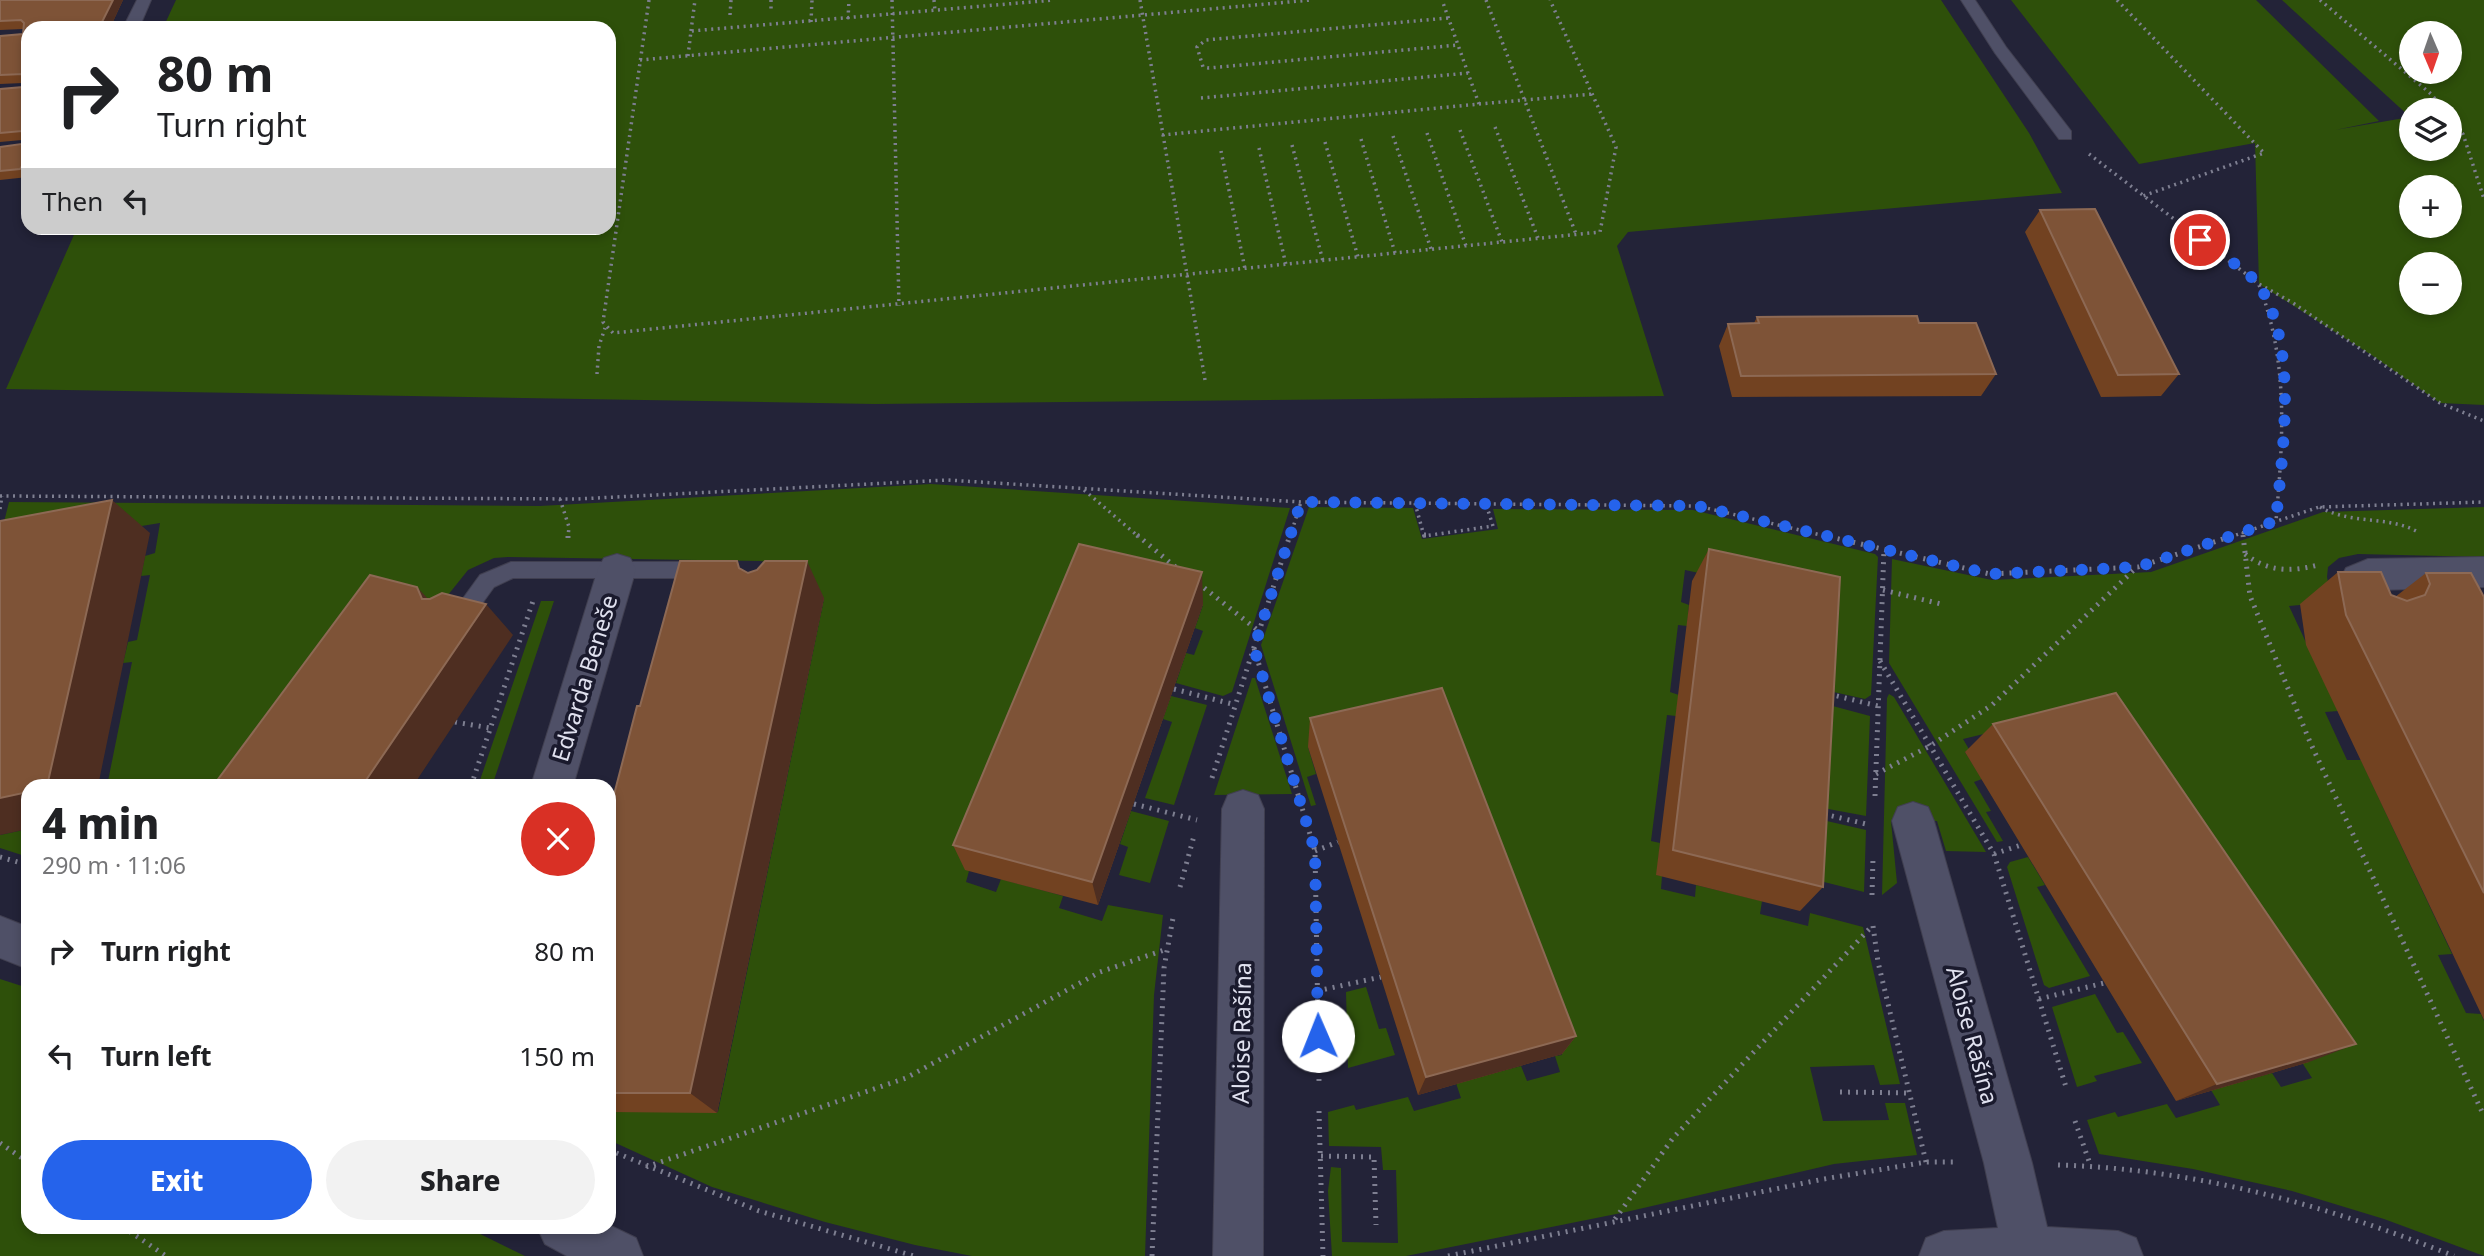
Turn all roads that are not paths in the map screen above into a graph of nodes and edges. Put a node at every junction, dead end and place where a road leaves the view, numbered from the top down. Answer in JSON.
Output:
{"nodes":[{"id":1,"x":144,"y":0,"type":"edge"},
{"id":2,"x":1968,"y":0,"type":"edge"},
{"id":3,"x":135,"y":21,"type":"edge"},
{"id":4,"x":2065,"y":135,"type":"road end"},
{"id":5,"x":617,"y":569,"type":"junction"},
{"id":6,"x":724,"y":570,"type":"edge"},
{"id":7,"x":2484,"y":572,"type":"edge"},
{"id":8,"x":2367,"y":614,"type":"edge"},
{"id":9,"x":458,"y":621,"type":"edge"},
{"id":10,"x":554,"y":779,"type":"edge"},
{"id":11,"x":1217,"y":803,"type":"road end"},
{"id":12,"x":1887,"y":811,"type":"road end"},
{"id":13,"x":0,"y":937,"type":"edge"},
{"id":14,"x":21,"y":945,"type":"edge"},
{"id":15,"x":576,"y":1234,"type":"edge"},
{"id":16,"x":2028,"y":1251,"type":"junction"},
{"id":17,"x":618,"y":1256,"type":"edge"},
{"id":18,"x":1238,"y":1256,"type":"edge"},
{"id":19,"x":1944,"y":1256,"type":"edge"},
{"id":20,"x":2118,"y":1256,"type":"edge"}],
"edges":[{"from":1,"to":3,"type":"lane"},
{"from":2,"to":4,"type":"lane"},
{"from":5,"to":6,"type":"lane"},
{"from":5,"to":9,"type":"lane"},
{"from":5,"to":10,"type":"street","name":"Edvarda Beneše"},
{"from":7,"to":8,"type":"street"},
{"from":11,"to":18,"type":"street","name":"Aloise Rašína"},
{"from":12,"to":16,"type":"street","name":"Aloise Rašína"},
{"from":13,"to":14,"type":"street"},
{"from":15,"to":17,"type":"street"},
{"from":16,"to":19,"type":"street"},
{"from":16,"to":20,"type":"street"}]}
